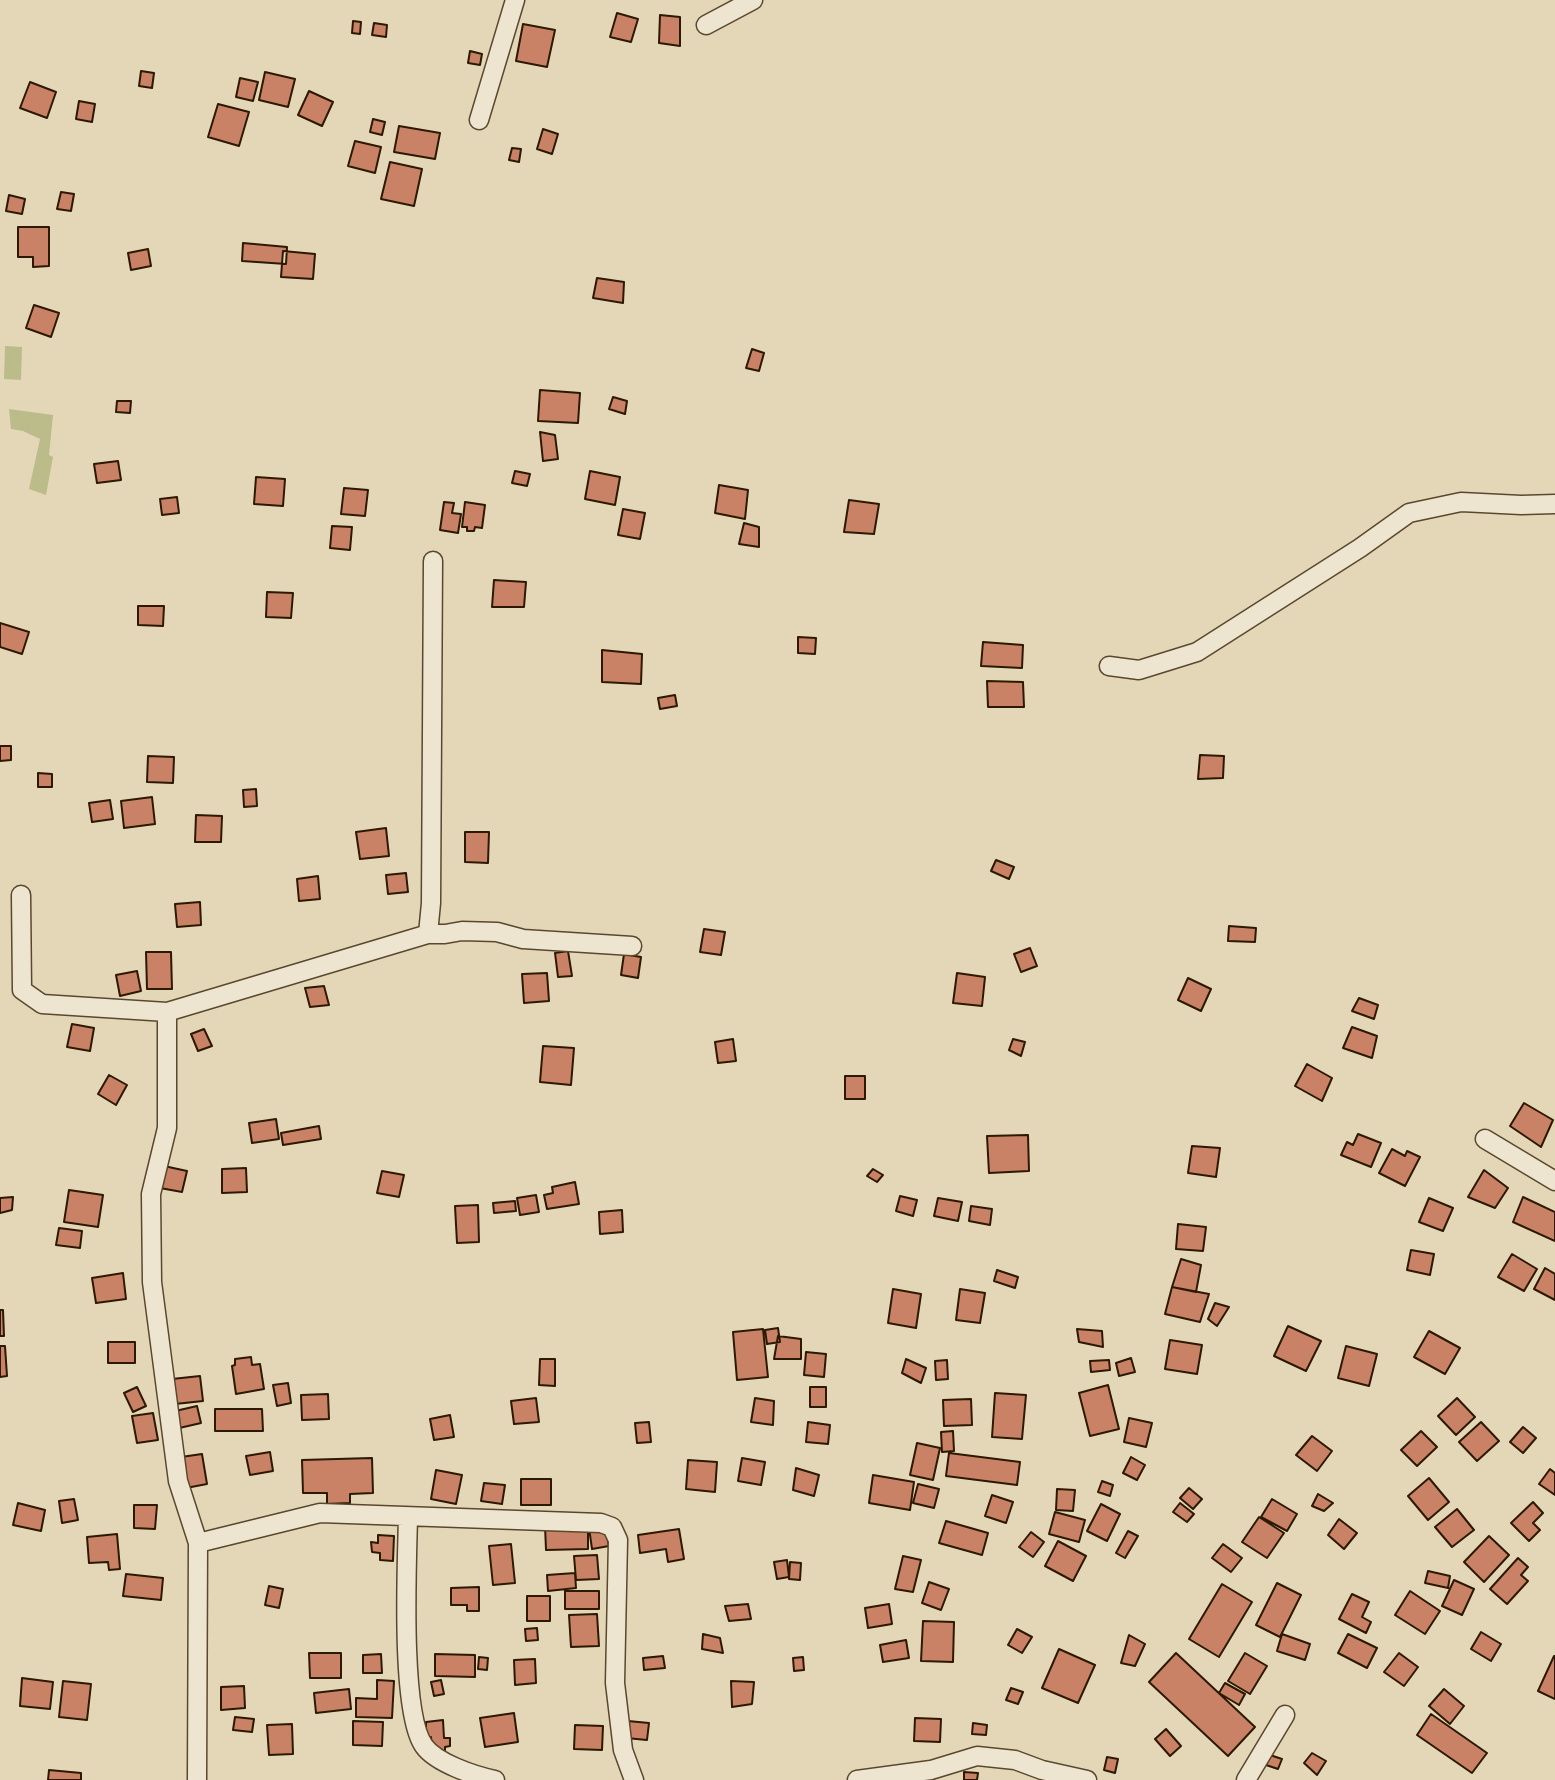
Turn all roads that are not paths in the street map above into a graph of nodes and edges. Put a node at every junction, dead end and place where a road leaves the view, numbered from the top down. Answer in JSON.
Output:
{"nodes":[{"id":1,"x":515,"y":0,"type":"edge"},
{"id":2,"x":753,"y":0,"type":"edge"},
{"id":3,"x":706,"y":25,"type":"dead end"},
{"id":4,"x":479,"y":120,"type":"dead end"},
{"id":5,"x":1555,"y":504,"type":"edge"},
{"id":6,"x":433,"y":561,"type":"dead end"},
{"id":7,"x":1109,"y":666,"type":"dead end"},
{"id":8,"x":21,"y":895,"type":"dead end"},
{"id":9,"x":428,"y":934,"type":"junction"},
{"id":10,"x":632,"y":946,"type":"dead end"},
{"id":11,"x":167,"y":1012,"type":"junction"},
{"id":12,"x":1485,"y":1139,"type":"dead end"},
{"id":13,"x":1555,"y":1181,"type":"edge"},
{"id":14,"x":408,"y":1517,"type":"junction"},
{"id":15,"x":198,"y":1543,"type":"junction"},
{"id":16,"x":1285,"y":1714,"type":"dead end"},
{"id":17,"x":197,"y":1780,"type":"edge"},
{"id":18,"x":495,"y":1780,"type":"edge"},
{"id":19,"x":634,"y":1780,"type":"edge"},
{"id":20,"x":858,"y":1780,"type":"edge"},
{"id":21,"x":1087,"y":1780,"type":"edge"},
{"id":22,"x":1246,"y":1780,"type":"edge"}],
"edges":[{"from":1,"to":4,"type":"street"},
{"from":2,"to":3,"type":"street"},
{"from":5,"to":7,"type":"street"},
{"from":6,"to":9,"type":"street"},
{"from":8,"to":11,"type":"street"},
{"from":9,"to":10,"type":"street"},
{"from":9,"to":11,"type":"street"},
{"from":11,"to":15,"type":"street"},
{"from":12,"to":13,"type":"street"},
{"from":14,"to":15,"type":"street"},
{"from":14,"to":18,"type":"street"},
{"from":14,"to":19,"type":"street"},
{"from":15,"to":17,"type":"street"},
{"from":16,"to":22,"type":"street"},
{"from":20,"to":21,"type":"street"}]}
